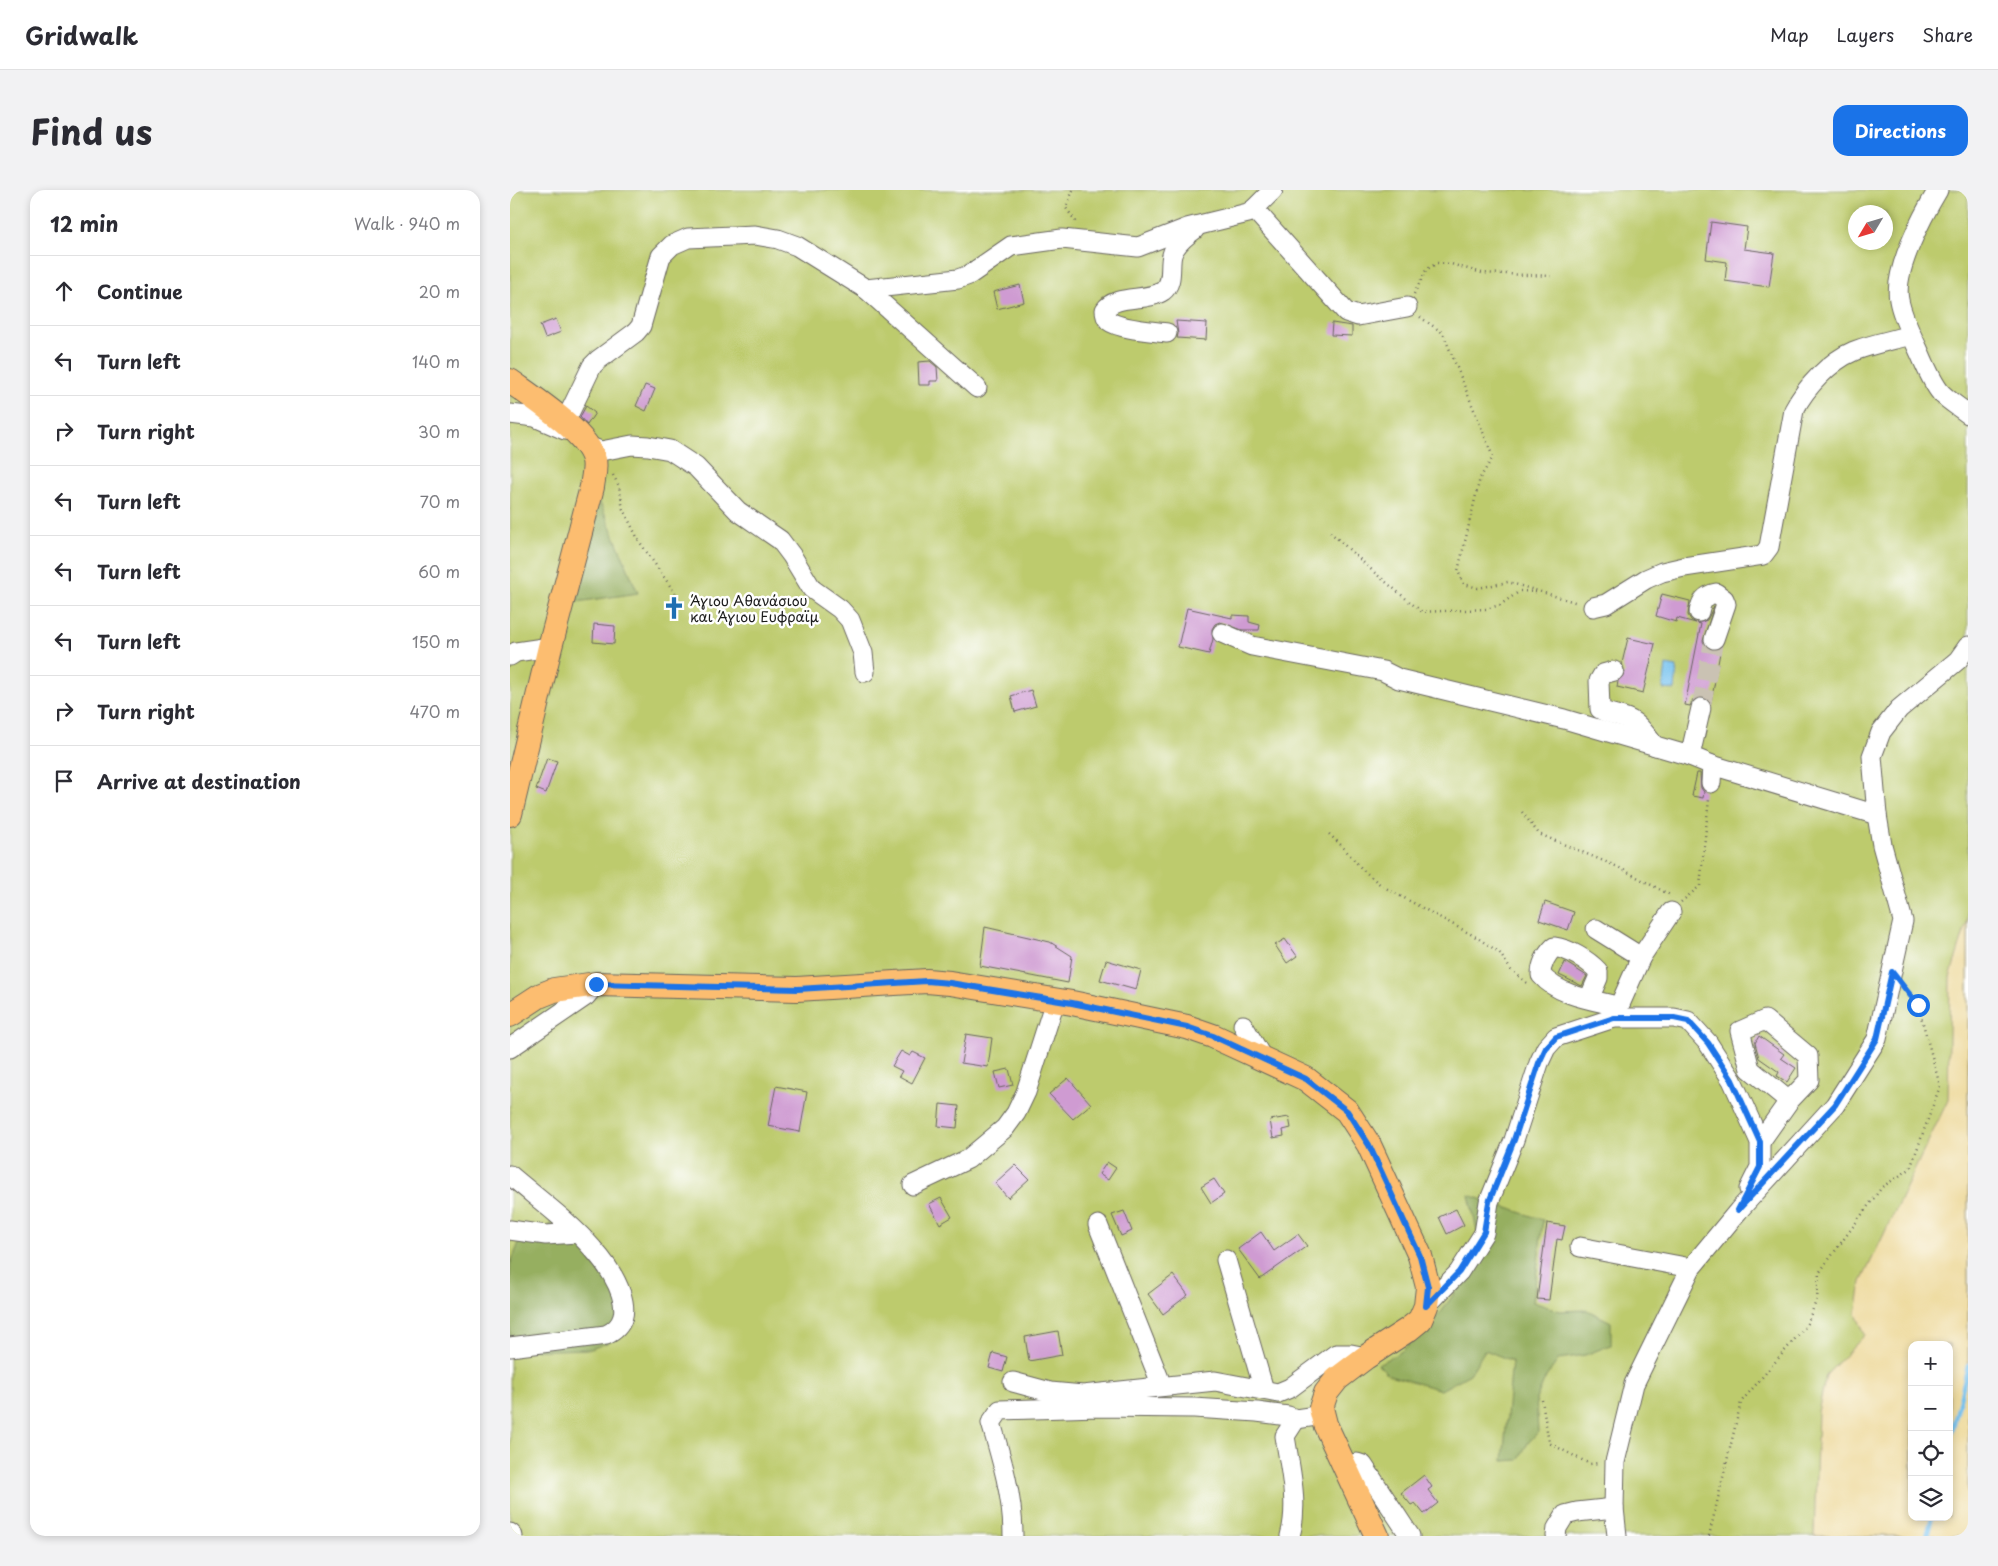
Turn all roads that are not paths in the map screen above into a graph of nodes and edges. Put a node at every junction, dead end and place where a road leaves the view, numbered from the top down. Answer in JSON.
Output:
{"nodes":[{"id":1,"x":1273,"y":190,"type":"edge"},
{"id":2,"x":1938,"y":190,"type":"edge"},
{"id":3,"x":1254,"y":209,"type":"junction"},
{"id":4,"x":1202,"y":224,"type":"junction"},
{"id":5,"x":866,"y":288,"type":"junction"},
{"id":6,"x":1407,"y":307,"type":"road end"},
{"id":7,"x":1167,"y":333,"type":"dead end"},
{"id":8,"x":1911,"y":334,"type":"junction"},
{"id":9,"x":510,"y":380,"type":"edge"},
{"id":10,"x":977,"y":388,"type":"dead end"},
{"id":11,"x":510,"y":414,"type":"edge"},
{"id":12,"x":1968,"y":414,"type":"edge"},
{"id":13,"x":582,"y":438,"type":"junction"},
{"id":14,"x":1593,"y":607,"type":"road end"},
{"id":15,"x":1699,"y":612,"type":"dead end"},
{"id":16,"x":1222,"y":633,"type":"dead end"},
{"id":17,"x":1714,"y":638,"type":"tunnel mouth"},
{"id":18,"x":1968,"y":646,"type":"edge"},
{"id":19,"x":550,"y":647,"type":"junction"},
{"id":20,"x":510,"y":656,"type":"edge"},
{"id":21,"x":865,"y":672,"type":"dead end"},
{"id":22,"x":1614,"y":672,"type":"dead end"},
{"id":23,"x":1700,"y":708,"type":"tunnel mouth"},
{"id":24,"x":1655,"y":746,"type":"junction"},
{"id":25,"x":1690,"y":756,"type":"junction"},
{"id":26,"x":510,"y":814,"type":"edge"},
{"id":27,"x":1877,"y":815,"type":"junction"},
{"id":28,"x":1676,"y":907,"type":"road end"},
{"id":29,"x":1596,"y":929,"type":"dead end"},
{"id":30,"x":1641,"y":957,"type":"junction"},
{"id":31,"x":596,"y":984,"type":"junction"},
{"id":32,"x":1589,"y":999,"type":"dead end"},
{"id":33,"x":1055,"y":1001,"type":"junction"},
{"id":34,"x":1616,"y":1012,"type":"junction"},
{"id":35,"x":510,"y":1015,"type":"edge"},
{"id":36,"x":1243,"y":1025,"type":"dead end"},
{"id":37,"x":510,"y":1048,"type":"edge"},
{"id":38,"x":1263,"y":1059,"type":"junction"},
{"id":39,"x":1789,"y":1101,"type":"dead end"},
{"id":40,"x":1760,"y":1142,"type":"junction"},
{"id":41,"x":510,"y":1176,"type":"edge"},
{"id":42,"x":913,"y":1185,"type":"dead end"},
{"id":43,"x":1738,"y":1210,"type":"junction"},
{"id":44,"x":1098,"y":1225,"type":"dead end"},
{"id":45,"x":510,"y":1230,"type":"edge"},
{"id":46,"x":577,"y":1233,"type":"junction"},
{"id":47,"x":1580,"y":1247,"type":"dead end"},
{"id":48,"x":1226,"y":1260,"type":"dead end"},
{"id":49,"x":1691,"y":1268,"type":"junction"},
{"id":50,"x":1426,"y":1306,"type":"junction"},
{"id":51,"x":510,"y":1347,"type":"edge"},
{"id":52,"x":1366,"y":1357,"type":"junction"},
{"id":53,"x":1014,"y":1382,"type":"dead end"},
{"id":54,"x":1162,"y":1386,"type":"junction"},
{"id":55,"x":1264,"y":1390,"type":"junction"},
{"id":56,"x":1322,"y":1415,"type":"junction"},
{"id":57,"x":1296,"y":1419,"type":"junction"},
{"id":58,"x":1346,"y":1466,"type":"junction"},
{"id":59,"x":1614,"y":1508,"type":"junction"},
{"id":60,"x":510,"y":1533,"type":"edge"},
{"id":61,"x":513,"y":1536,"type":"edge"},
{"id":62,"x":1013,"y":1536,"type":"edge"},
{"id":63,"x":1290,"y":1536,"type":"edge"},
{"id":64,"x":1377,"y":1536,"type":"edge"},
{"id":65,"x":1410,"y":1536,"type":"edge"},
{"id":66,"x":1556,"y":1536,"type":"edge"},
{"id":67,"x":1617,"y":1536,"type":"edge"}],
"edges":[{"from":1,"to":3,"type":"street"},
{"from":2,"to":8,"type":"street"},
{"from":3,"to":4,"type":"street"},
{"from":3,"to":6,"type":"street"},
{"from":4,"to":5,"type":"street"},
{"from":4,"to":7,"type":"street"},
{"from":5,"to":10,"type":"street"},
{"from":5,"to":13,"type":"street"},
{"from":8,"to":12,"type":"street"},
{"from":8,"to":14,"type":"street"},
{"from":9,"to":13,"type":"main road"},
{"from":11,"to":13,"type":"street"},
{"from":13,"to":19,"type":"main road"},
{"from":13,"to":21,"type":"street"},
{"from":15,"to":17,"type":"street"},
{"from":16,"to":24,"type":"street"},
{"from":18,"to":27,"type":"street"},
{"from":19,"to":20,"type":"street"},
{"from":19,"to":26,"type":"main road"},
{"from":22,"to":24,"type":"street"},
{"from":23,"to":25,"type":"street"},
{"from":24,"to":25,"type":"street"},
{"from":25,"to":27,"type":"street"},
{"from":27,"to":43,"type":"street"},
{"from":28,"to":30,"type":"street"},
{"from":29,"to":30,"type":"street"},
{"from":30,"to":34,"type":"street"},
{"from":31,"to":33,"type":"main road"},
{"from":31,"to":35,"type":"main road"},
{"from":31,"to":37,"type":"street"},
{"from":32,"to":34,"type":"street"},
{"from":33,"to":38,"type":"main road"},
{"from":33,"to":42,"type":"street"},
{"from":34,"to":40,"type":"street"},
{"from":34,"to":50,"type":"street"},
{"from":36,"to":38,"type":"street"},
{"from":38,"to":50,"type":"main road"},
{"from":39,"to":40,"type":"street"},
{"from":40,"to":43,"type":"street"},
{"from":41,"to":46,"type":"street"},
{"from":43,"to":49,"type":"street"},
{"from":44,"to":54,"type":"street"},
{"from":45,"to":46,"type":"street"},
{"from":46,"to":51,"type":"street"},
{"from":47,"to":49,"type":"street"},
{"from":48,"to":55,"type":"street"},
{"from":49,"to":59,"type":"street"},
{"from":50,"to":52,"type":"main road"},
{"from":52,"to":55,"type":"street"},
{"from":52,"to":56,"type":"main road"},
{"from":53,"to":54,"type":"street"},
{"from":54,"to":55,"type":"street"},
{"from":56,"to":57,"type":"street"},
{"from":56,"to":58,"type":"main road"},
{"from":57,"to":62,"type":"street"},
{"from":57,"to":63,"type":"street"},
{"from":58,"to":64,"type":"main road"},
{"from":58,"to":65,"type":"street"},
{"from":59,"to":66,"type":"street"},
{"from":59,"to":67,"type":"street"},
{"from":60,"to":61,"type":"street"}]}
